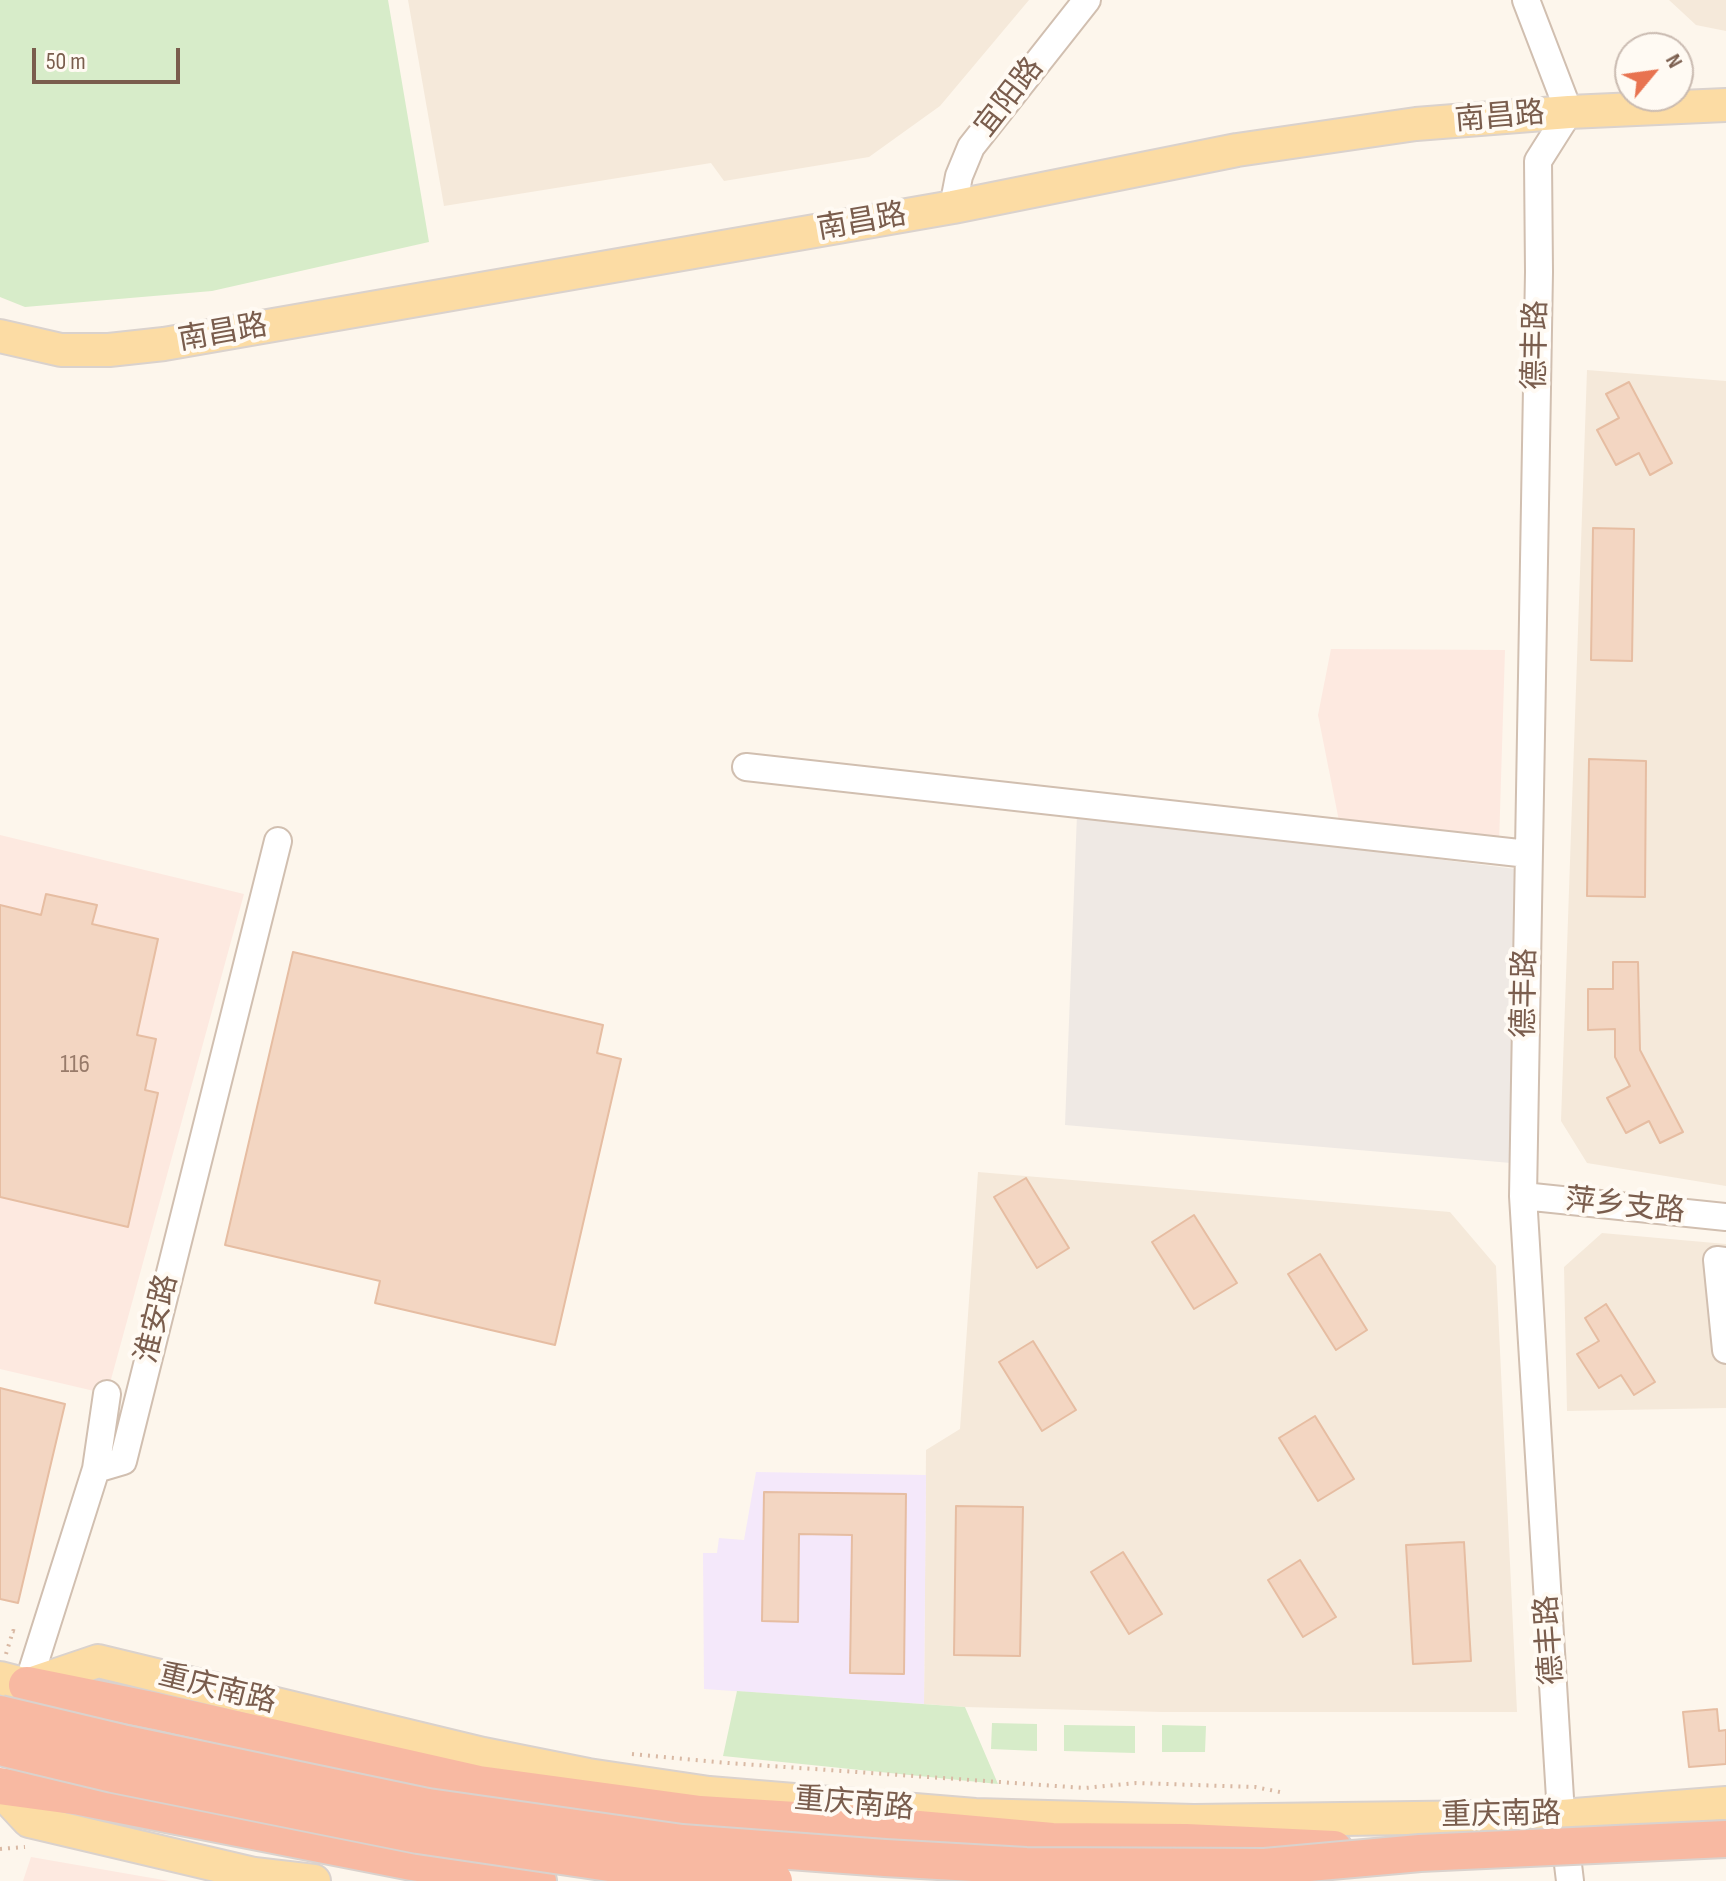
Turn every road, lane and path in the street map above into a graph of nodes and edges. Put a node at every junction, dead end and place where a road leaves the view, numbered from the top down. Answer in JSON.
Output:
{"nodes":[{"id":1,"x":1087,"y":0,"type":"edge"},
{"id":2,"x":1526,"y":0,"type":"edge"},
{"id":3,"x":1726,"y":105,"type":"edge"},
{"id":4,"x":1569,"y":112,"type":"junction"},
{"id":5,"x":953,"y":207,"type":"junction"},
{"id":6,"x":0,"y":336,"type":"edge"},
{"id":7,"x":746,"y":767,"type":"dead end"},
{"id":8,"x":278,"y":841,"type":"dead end"},
{"id":9,"x":1528,"y":854,"type":"junction"},
{"id":10,"x":1523,"y":1196,"type":"junction"},
{"id":11,"x":1726,"y":1217,"type":"edge"},
{"id":12,"x":1726,"y":1261,"type":"edge"},
{"id":13,"x":1726,"y":1350,"type":"edge"},
{"id":14,"x":107,"y":1394,"type":"dead end"},
{"id":15,"x":96,"y":1469,"type":"junction"},
{"id":16,"x":42,"y":1637,"type":"junction"},
{"id":17,"x":10,"y":1676,"type":"edge"},
{"id":18,"x":0,"y":1714,"type":"edge"},
{"id":19,"x":0,"y":1747,"type":"edge"},
{"id":20,"x":633,"y":1754,"type":"dead end"},
{"id":21,"x":0,"y":1772,"type":"edge"},
{"id":22,"x":0,"y":1788,"type":"edge"},
{"id":23,"x":1286,"y":1793,"type":"dead end"},
{"id":24,"x":1726,"y":1803,"type":"edge"},
{"id":25,"x":1562,"y":1816,"type":"junction"},
{"id":26,"x":1726,"y":1839,"type":"edge"},
{"id":27,"x":1420,"y":1853,"type":"junction"},
{"id":28,"x":314,"y":1881,"type":"edge"},
{"id":29,"x":538,"y":1881,"type":"edge"},
{"id":30,"x":774,"y":1881,"type":"edge"},
{"id":31,"x":1570,"y":1881,"type":"edge"}],
"edges":[{"from":1,"to":5,"type":"street","name":"宜阳路"},
{"from":2,"to":4,"type":"street"},
{"from":3,"to":4,"type":"main road","name":"南昌路"},
{"from":4,"to":5,"type":"main road","name":"南昌路"},
{"from":4,"to":9,"type":"street","name":"德丰路"},
{"from":5,"to":6,"type":"main road","name":"南昌路"},
{"from":7,"to":9,"type":"street"},
{"from":8,"to":15,"type":"street","name":"淮安路"},
{"from":9,"to":10,"type":"street","name":"德丰路"},
{"from":10,"to":11,"type":"street","name":"萍乡支路"},
{"from":10,"to":25,"type":"street","name":"德丰路"},
{"from":12,"to":13,"type":"street"},
{"from":14,"to":15,"type":"street"},
{"from":15,"to":16,"type":"street"},
{"from":16,"to":17,"type":"street"},
{"from":16,"to":17,"type":"path"},
{"from":17,"to":21,"type":"street"},
{"from":17,"to":25,"type":"main road","name":"重庆南路"},
{"from":17,"to":27,"type":"highway","bridge":true},
{"from":18,"to":27,"type":"highway","bridge":true},
{"from":19,"to":30,"type":"highway","bridge":true},
{"from":20,"to":23,"type":"path"},
{"from":22,"to":28,"type":"main road"},
{"from":22,"to":29,"type":"highway"},
{"from":24,"to":25,"type":"main road","name":"重庆南路"},
{"from":25,"to":31,"type":"street","name":"德丰路"},
{"from":26,"to":27,"type":"highway","bridge":true}]}
